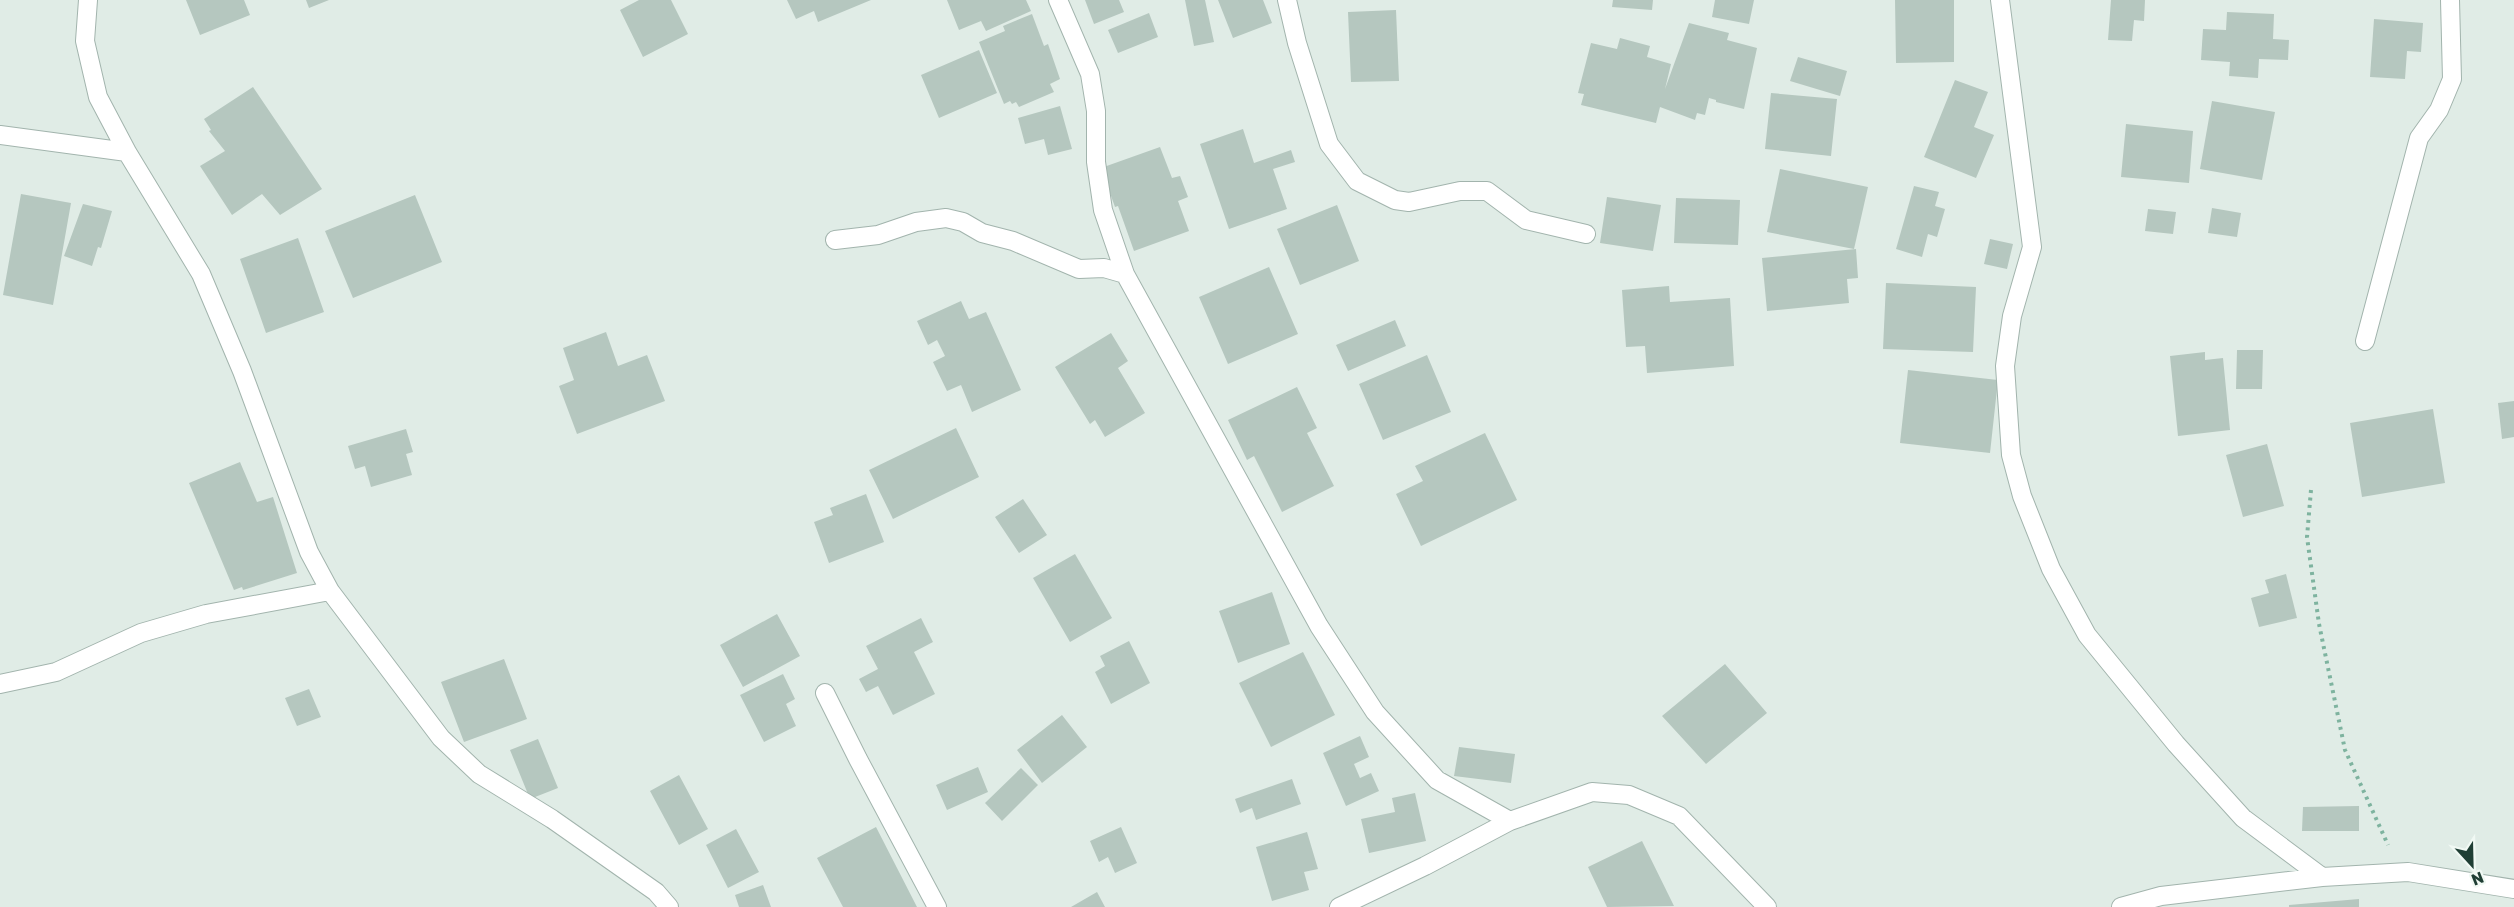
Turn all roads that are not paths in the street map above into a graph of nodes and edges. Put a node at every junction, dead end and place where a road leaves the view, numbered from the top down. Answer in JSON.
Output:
{"nodes":[{"id":1,"x":88,"y":0,"type":"edge"},
{"id":2,"x":1058,"y":0,"type":"edge"},
{"id":3,"x":1287,"y":0,"type":"edge"},
{"id":4,"x":2000,"y":0,"type":"edge"},
{"id":5,"x":2451,"y":0,"type":"edge"},
{"id":6,"x":0,"y":135,"type":"edge"},
{"id":7,"x":127,"y":152,"type":"junction"},
{"id":8,"x":1586,"y":234,"type":"dead end"},
{"id":9,"x":835,"y":240,"type":"dead end"},
{"id":10,"x":1125,"y":274,"type":"junction"},
{"id":11,"x":2365,"y":341,"type":"dead end"},
{"id":12,"x":330,"y":591,"type":"junction"},
{"id":13,"x":0,"y":684,"type":"edge"},
{"id":14,"x":825,"y":693,"type":"dead end"},
{"id":15,"x":1510,"y":821,"type":"junction"},
{"id":16,"x":2322,"y":877,"type":"junction"},
{"id":17,"x":2514,"y":889,"type":"edge"},
{"id":18,"x":669,"y":907,"type":"edge"},
{"id":19,"x":937,"y":907,"type":"edge"},
{"id":20,"x":1339,"y":907,"type":"edge"},
{"id":21,"x":1767,"y":907,"type":"edge"},
{"id":22,"x":2121,"y":907,"type":"edge"}],
"edges":[{"from":1,"to":7,"type":"street"},
{"from":2,"to":10,"type":"street"},
{"from":3,"to":8,"type":"street"},
{"from":4,"to":16,"type":"street"},
{"from":5,"to":11,"type":"street"},
{"from":6,"to":7,"type":"street"},
{"from":7,"to":12,"type":"street"},
{"from":9,"to":10,"type":"street"},
{"from":10,"to":15,"type":"street"},
{"from":12,"to":13,"type":"street"},
{"from":12,"to":18,"type":"street"},
{"from":14,"to":19,"type":"street"},
{"from":15,"to":20,"type":"street"},
{"from":15,"to":21,"type":"street"},
{"from":16,"to":17,"type":"street"},
{"from":16,"to":22,"type":"street"}]}
